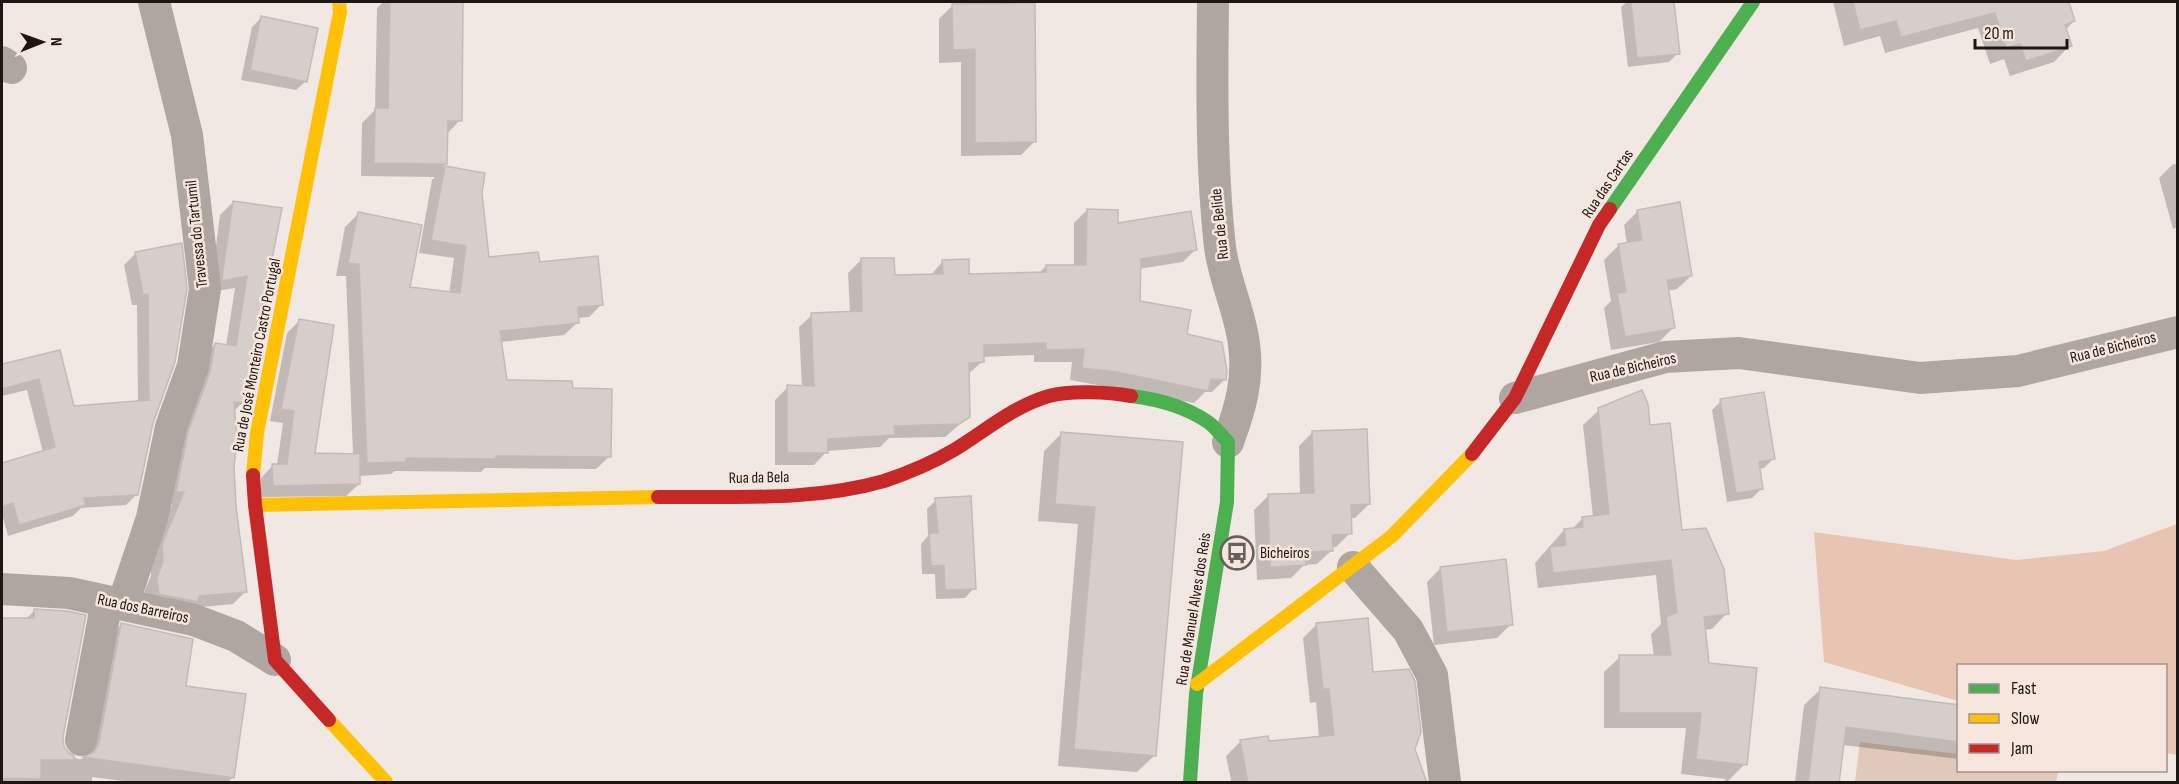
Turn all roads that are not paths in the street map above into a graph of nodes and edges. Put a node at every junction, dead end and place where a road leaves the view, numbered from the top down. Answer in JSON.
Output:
{"nodes":[{"id":1,"x":154,"y":2,"type":"edge"},
{"id":2,"x":339,"y":2,"type":"edge"},
{"id":3,"x":1213,"y":2,"type":"edge"},
{"id":4,"x":1753,"y":2,"type":"edge"},
{"id":5,"x":2178,"y":332,"type":"edge"},
{"id":6,"x":1515,"y":398,"type":"junction"},
{"id":7,"x":1228,"y":442,"type":"junction"},
{"id":8,"x":255,"y":505,"type":"junction"},
{"id":9,"x":1353,"y":567,"type":"junction"},
{"id":10,"x":2,"y":589,"type":"edge"},
{"id":11,"x":115,"y":602,"type":"junction"},
{"id":12,"x":275,"y":660,"type":"junction"},
{"id":13,"x":1197,"y":684,"type":"junction"},
{"id":14,"x":81,"y":740,"type":"dead end"},
{"id":15,"x":386,"y":783,"type":"edge"},
{"id":16,"x":1190,"y":783,"type":"edge"},
{"id":17,"x":1445,"y":783,"type":"edge"}],
"edges":[{"from":1,"to":11,"type":"street","name":"Travessa do Tartumil"},
{"from":2,"to":8,"type":"street","name":"Rua de José Monteiro Castro Portugal"},
{"from":3,"to":7,"type":"street","name":"Rua de Belide"},
{"from":4,"to":6,"type":"street","name":"Rua das Cartas"},
{"from":5,"to":6,"type":"street","name":"Rua de Bicheiros"},
{"from":6,"to":9,"type":"street"},
{"from":7,"to":8,"type":"street","name":"Rua da Bela"},
{"from":7,"to":13,"type":"street","name":"Rua de Manuel Alves dos Reis"},
{"from":8,"to":12,"type":"street","name":"Rua de José Monteiro Castro Portugal"},
{"from":9,"to":13,"type":"street"},
{"from":9,"to":17,"type":"street"},
{"from":10,"to":11,"type":"street","name":"Rua dos Barreiros"},
{"from":11,"to":12,"type":"street","name":"Rua dos Barreiros"},
{"from":11,"to":14,"type":"street","name":"Travessa do Tartumil"},
{"from":12,"to":15,"type":"street"},
{"from":13,"to":16,"type":"street","name":"Rua de Manuel Alves dos Reis"}]}
